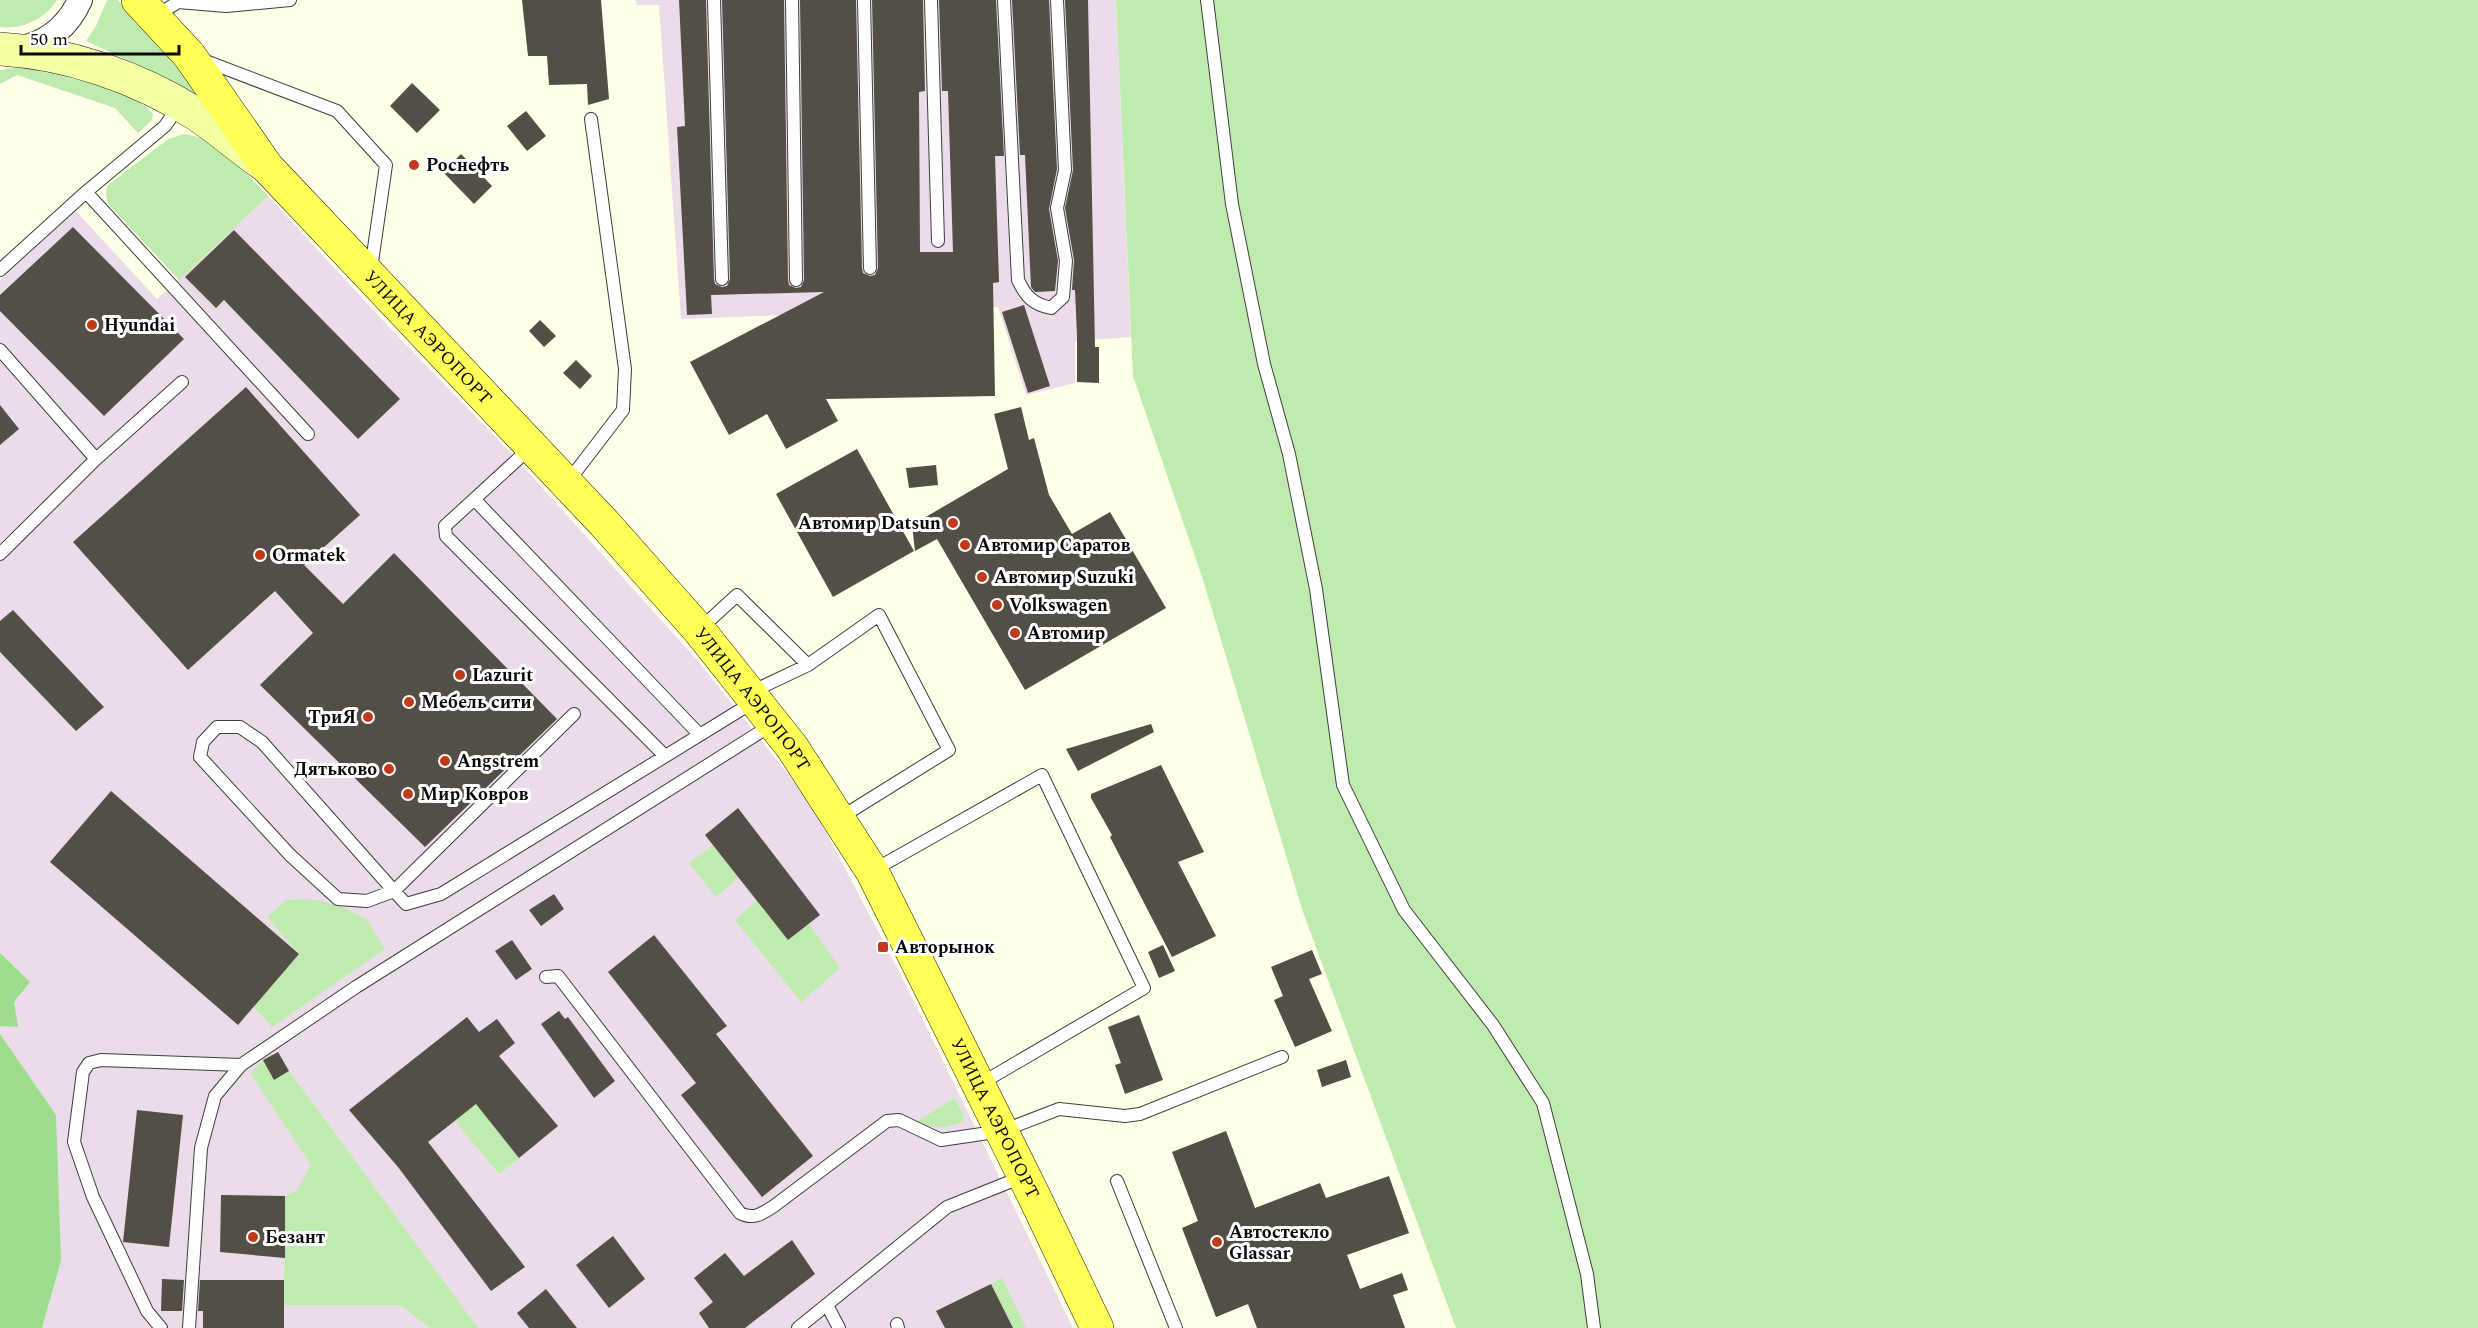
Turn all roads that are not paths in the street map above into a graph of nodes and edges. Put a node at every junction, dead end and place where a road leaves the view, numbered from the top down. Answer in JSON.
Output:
{"nodes":[{"id":1,"x":80,"y":0,"type":"edge"},
{"id":2,"x":290,"y":0,"type":"edge"},
{"id":3,"x":714,"y":0,"type":"edge"},
{"id":4,"x":792,"y":0,"type":"edge"},
{"id":5,"x":864,"y":0,"type":"edge"},
{"id":6,"x":932,"y":0,"type":"edge"},
{"id":7,"x":1004,"y":0,"type":"edge"},
{"id":8,"x":1057,"y":0,"type":"edge"},
{"id":9,"x":1207,"y":0,"type":"edge"},
{"id":10,"x":146,"y":9,"type":"edge"},
{"id":11,"x":7,"y":49,"type":"edge"},
{"id":12,"x":189,"y":55,"type":"junction"},
{"id":13,"x":180,"y":105,"type":"junction"},
{"id":14,"x":591,"y":119,"type":"dead end"},
{"id":15,"x":267,"y":167,"type":"junction"},
{"id":16,"x":86,"y":192,"type":"junction"},
{"id":17,"x":938,"y":240,"type":"dead end"},
{"id":18,"x":870,"y":268,"type":"dead end"},
{"id":19,"x":0,"y":270,"type":"edge"},
{"id":20,"x":370,"y":276,"type":"junction"},
{"id":21,"x":722,"y":279,"type":"dead end"},
{"id":22,"x":796,"y":280,"type":"dead end"},
{"id":23,"x":0,"y":350,"type":"edge"},
{"id":24,"x":182,"y":382,"type":"dead end"},
{"id":25,"x":308,"y":434,"type":"dead end"},
{"id":26,"x":531,"y":448,"type":"junction"},
{"id":27,"x":96,"y":459,"type":"junction"},
{"id":28,"x":567,"y":484,"type":"junction"},
{"id":29,"x":475,"y":500,"type":"junction"},
{"id":30,"x":0,"y":554,"type":"edge"},
{"id":31,"x":699,"y":630,"type":"junction"},
{"id":32,"x":808,"y":665,"type":"junction"},
{"id":33,"x":760,"y":705,"type":"junction"},
{"id":34,"x":574,"y":714,"type":"dead end"},
{"id":35,"x":699,"y":734,"type":"junction"},
{"id":36,"x":664,"y":755,"type":"junction"},
{"id":37,"x":838,"y":819,"type":"junction"},
{"id":38,"x":872,"y":871,"type":"junction"},
{"id":39,"x":394,"y":891,"type":"junction"},
{"id":40,"x":546,"y":977,"type":"dead end"},
{"id":41,"x":1282,"y":1057,"type":"dead end"},
{"id":42,"x":241,"y":1065,"type":"junction"},
{"id":43,"x":979,"y":1084,"type":"junction"},
{"id":44,"x":1002,"y":1131,"type":"junction"},
{"id":45,"x":1023,"y":1176,"type":"junction"},
{"id":46,"x":1117,"y":1181,"type":"dead end"},
{"id":47,"x":827,"y":1305,"type":"junction"},
{"id":48,"x":161,"y":1328,"type":"edge"},
{"id":49,"x":189,"y":1328,"type":"edge"},
{"id":50,"x":798,"y":1328,"type":"edge"},
{"id":51,"x":839,"y":1328,"type":"edge"},
{"id":52,"x":1097,"y":1328,"type":"edge"},
{"id":53,"x":1176,"y":1328,"type":"edge"},
{"id":54,"x":1594,"y":1328,"type":"edge"}],
"edges":[{"from":1,"to":11,"type":"street","name":"УЛИЦА АЭРОПОРТ"},
{"from":2,"to":10,"type":"lane"},
{"from":3,"to":21,"type":"lane"},
{"from":4,"to":22,"type":"lane"},
{"from":5,"to":18,"type":"lane"},
{"from":6,"to":17,"type":"lane"},
{"from":7,"to":8,"type":"lane"},
{"from":9,"to":54,"type":"lane"},
{"from":10,"to":12,"type":"main road","name":"УЛИЦА АЭРОПОРТ"},
{"from":11,"to":13,"type":"main road","name":"УЛИЦА АЭРОПОРТ"},
{"from":12,"to":15,"type":"main road","name":"УЛИЦА АЭРОПОРТ"},
{"from":12,"to":20,"type":"lane"},
{"from":13,"to":15,"type":"main road","name":"УЛИЦА АЭРОПОРТ"},
{"from":13,"to":16,"type":"lane"},
{"from":14,"to":28,"type":"lane"},
{"from":15,"to":20,"type":"main road","name":"УЛИЦА АЭРОПОРТ"},
{"from":16,"to":19,"type":"lane"},
{"from":16,"to":25,"type":"lane"},
{"from":20,"to":26,"type":"main road","name":"УЛИЦА АЭРОПОРТ"},
{"from":23,"to":27,"type":"lane"},
{"from":24,"to":27,"type":"lane"},
{"from":26,"to":28,"type":"main road","name":"УЛИЦА АЭРОПОРТ"},
{"from":26,"to":29,"type":"lane"},
{"from":27,"to":30,"type":"lane"},
{"from":28,"to":31,"type":"main road","name":"УЛИЦА АЭРОПОРТ"},
{"from":29,"to":35,"type":"lane"},
{"from":29,"to":36,"type":"lane"},
{"from":31,"to":32,"type":"lane"},
{"from":31,"to":33,"type":"main road","name":"УЛИЦА АЭРОПОРТ"},
{"from":32,"to":33,"type":"lane"},
{"from":32,"to":37,"type":"lane"},
{"from":33,"to":35,"type":"lane"},
{"from":33,"to":37,"type":"main road","name":"УЛИЦА АЭРОПОРТ"},
{"from":33,"to":42,"type":"lane"},
{"from":34,"to":39,"type":"lane"},
{"from":35,"to":36,"type":"lane"},
{"from":36,"to":39,"type":"lane"},
{"from":37,"to":38,"type":"main road","name":"УЛИЦА АЭРОПОРТ"},
{"from":38,"to":43,"type":"main road","name":"УЛИЦА АЭРОПОРТ"},
{"from":38,"to":43,"type":"lane"},
{"from":39,"to":39,"type":"lane"},
{"from":40,"to":44,"type":"lane"},
{"from":41,"to":44,"type":"lane"},
{"from":42,"to":48,"type":"lane"},
{"from":42,"to":49,"type":"lane"},
{"from":43,"to":44,"type":"main road","name":"УЛИЦА АЭРОПОРТ"},
{"from":44,"to":45,"type":"main road","name":"УЛИЦА АЭРОПОРТ"},
{"from":45,"to":47,"type":"lane"},
{"from":45,"to":52,"type":"main road","name":"УЛИЦА АЭРОПОРТ"},
{"from":46,"to":53,"type":"lane"},
{"from":47,"to":50,"type":"lane"},
{"from":47,"to":51,"type":"lane"}]}
